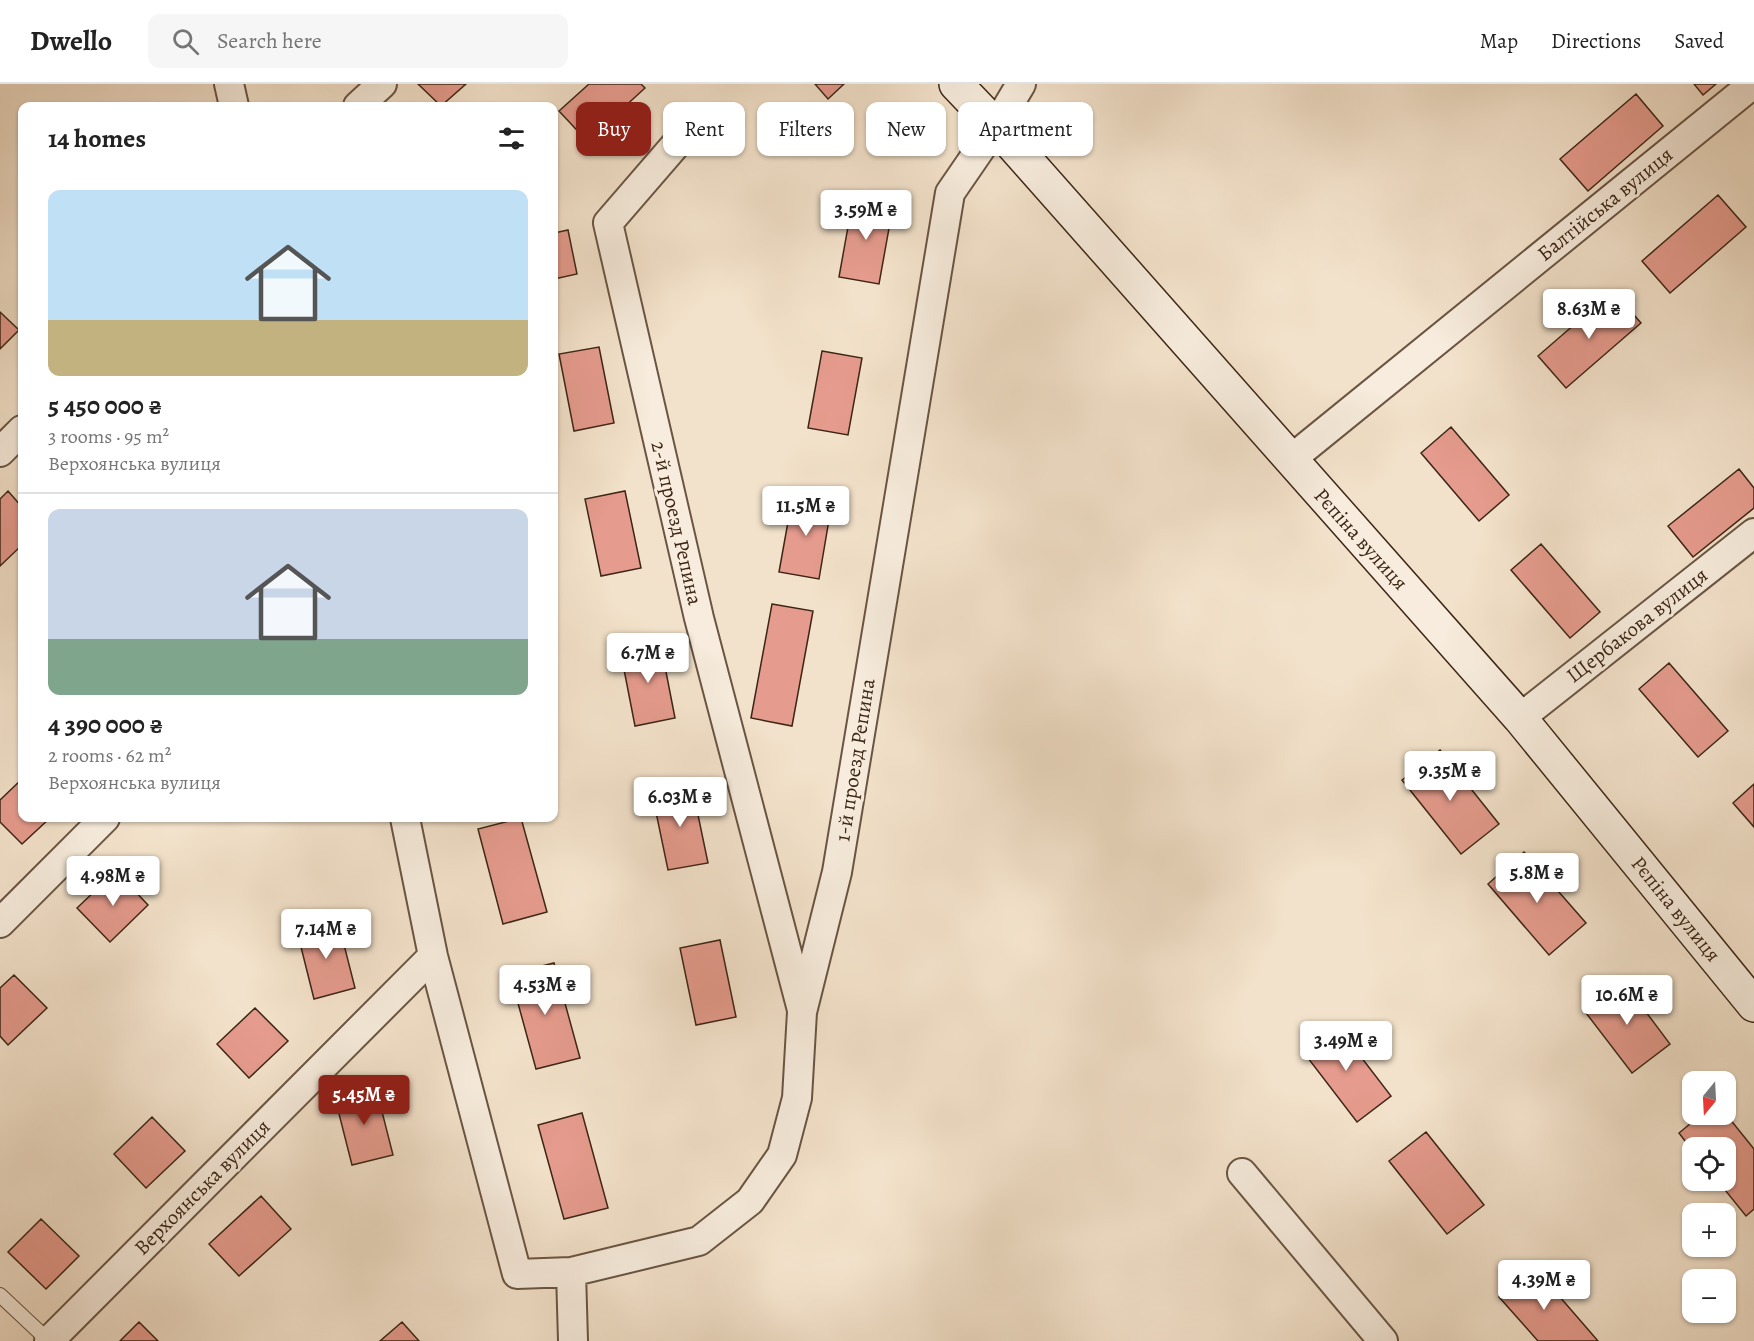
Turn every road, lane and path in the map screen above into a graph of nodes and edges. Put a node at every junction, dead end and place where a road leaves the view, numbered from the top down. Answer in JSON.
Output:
{"nodes":[{"id":1,"x":229,"y":84,"type":"edge"},
{"id":2,"x":382,"y":84,"type":"edge"},
{"id":3,"x":956,"y":84,"type":"edge"},
{"id":4,"x":1021,"y":84,"type":"edge"},
{"id":5,"x":1753,"y":84,"type":"edge"},
{"id":6,"x":233,"y":102,"type":"edge"},
{"id":7,"x":362,"y":102,"type":"edge"},
{"id":8,"x":973,"y":102,"type":"edge"},
{"id":9,"x":1010,"y":102,"type":"edge"},
{"id":10,"x":666,"y":156,"type":"edge"},
{"id":11,"x":975,"y":156,"type":"edge"},
{"id":12,"x":1022,"y":156,"type":"edge"},
{"id":13,"x":18,"y":434,"type":"edge"},
{"id":14,"x":0,"y":452,"type":"edge"},
{"id":15,"x":1290,"y":460,"type":"junction"},
{"id":16,"x":1754,"y":533,"type":"edge"},
{"id":17,"x":1520,"y":718,"type":"junction"},
{"id":18,"x":101,"y":822,"type":"edge"},
{"id":19,"x":406,"y":822,"type":"edge"},
{"id":20,"x":0,"y":923,"type":"edge"},
{"id":21,"x":432,"y":956,"type":"junction"},
{"id":22,"x":1754,"y":1005,"type":"edge"},
{"id":23,"x":802,"y":1012,"type":"junction"},
{"id":24,"x":1242,"y":1173,"type":"dead end"},
{"id":25,"x":571,"y":1272,"type":"junction"},
{"id":26,"x":0,"y":1295,"type":"edge"},
{"id":27,"x":49,"y":1341,"type":"edge"},
{"id":28,"x":573,"y":1341,"type":"edge"},
{"id":29,"x":1383,"y":1341,"type":"edge"}],
"edges":[{"from":1,"to":6,"type":"street"},
{"from":2,"to":7,"type":"street"},
{"from":3,"to":8,"type":"street","name":"Рєпіна вулиця"},
{"from":4,"to":9,"type":"street","name":"1-й проезд Репина"},
{"from":5,"to":15,"type":"street","name":"Балтійська вулиця"},
{"from":10,"to":23,"type":"street","name":"2-й проезд Репина"},
{"from":11,"to":23,"type":"street","name":"1-й проезд Репина"},
{"from":12,"to":15,"type":"street","name":"Рєпіна вулиця"},
{"from":13,"to":14,"type":"street"},
{"from":15,"to":17,"type":"street","name":"Рєпіна вулиця"},
{"from":16,"to":17,"type":"street","name":"Щербакова вулиця"},
{"from":17,"to":22,"type":"street","name":"Рєпіна вулиця"},
{"from":18,"to":20,"type":"street"},
{"from":19,"to":21,"type":"street"},
{"from":21,"to":25,"type":"street"},
{"from":21,"to":27,"type":"street","name":"Верхоянська вулиця"},
{"from":23,"to":25,"type":"street","name":"1-й проезд Репина"},
{"from":24,"to":29,"type":"street"},
{"from":25,"to":28,"type":"street"},
{"from":26,"to":27,"type":"lane"}]}
